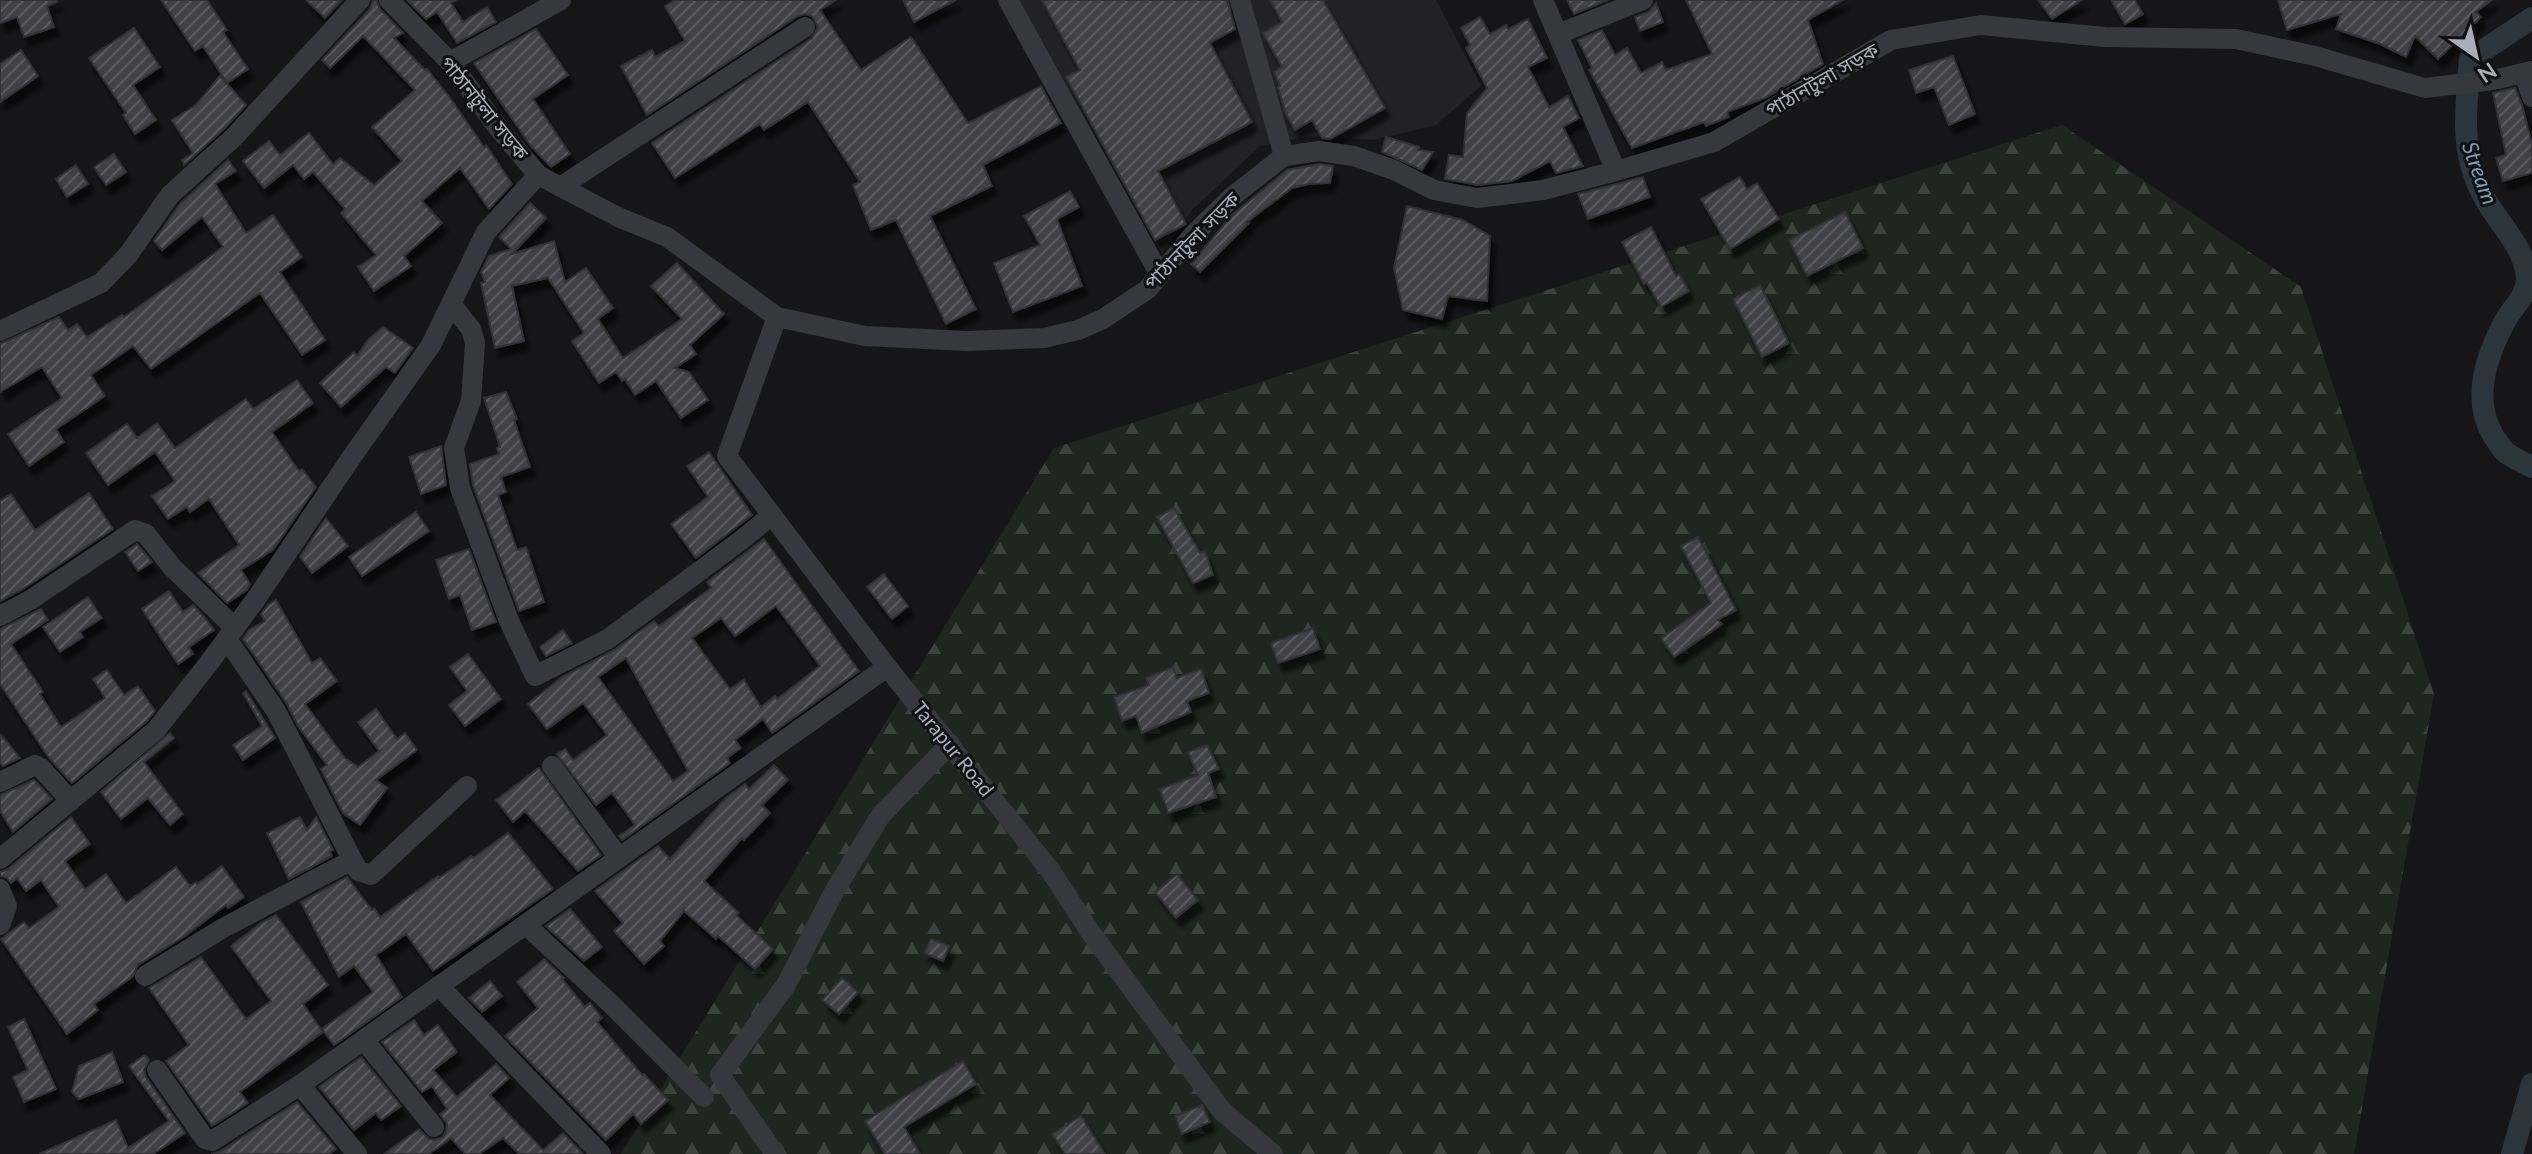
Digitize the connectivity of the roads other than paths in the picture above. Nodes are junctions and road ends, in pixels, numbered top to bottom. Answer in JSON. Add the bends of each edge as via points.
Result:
{"nodes":[{"id":1,"x":360,"y":0,"type":"edge"},
{"id":2,"x":389,"y":0,"type":"edge"},
{"id":3,"x":561,"y":0,"type":"edge"},
{"id":4,"x":1008,"y":0,"type":"edge"},
{"id":5,"x":1240,"y":0,"type":"edge"},
{"id":6,"x":1543,"y":0,"type":"edge"},
{"id":7,"x":1643,"y":0,"type":"edge"},
{"id":8,"x":805,"y":27,"type":"dead end"},
{"id":9,"x":1558,"y":34,"type":"junction"},
{"id":10,"x":450,"y":62,"type":"junction"},
{"id":11,"x":2528,"y":72,"type":"edge"},
{"id":12,"x":2532,"y":97,"type":"edge"},
{"id":13,"x":1284,"y":156,"type":"junction"},
{"id":14,"x":1616,"y":171,"type":"junction"},
{"id":15,"x":538,"y":175,"type":"junction"},
{"id":16,"x":560,"y":187,"type":"junction"},
{"id":17,"x":1160,"y":275,"type":"junction"},
{"id":18,"x":451,"y":304,"type":"junction"},
{"id":19,"x":777,"y":317,"type":"junction"},
{"id":20,"x":0,"y":331,"type":"edge"},
{"id":21,"x":771,"y":516,"type":"junction"},
{"id":22,"x":0,"y":616,"type":"edge"},
{"id":23,"x":231,"y":633,"type":"junction"},
{"id":24,"x":887,"y":667,"type":"junction"},
{"id":25,"x":950,"y":744,"type":"junction"},
{"id":26,"x":552,"y":766,"type":"dead end"},
{"id":27,"x":0,"y":782,"type":"edge"},
{"id":28,"x":467,"y":786,"type":"dead end"},
{"id":29,"x":71,"y":801,"type":"junction"},
{"id":30,"x":619,"y":858,"type":"junction"},
{"id":31,"x":0,"y":859,"type":"edge"},
{"id":32,"x":352,"y":860,"type":"junction"},
{"id":33,"x":0,"y":889,"type":"edge"},
{"id":34,"x":0,"y":925,"type":"edge"},
{"id":35,"x":526,"y":925,"type":"junction"},
{"id":36,"x":145,"y":976,"type":"dead end"},
{"id":37,"x":439,"y":986,"type":"junction"},
{"id":38,"x":364,"y":1040,"type":"junction"},
{"id":39,"x":157,"y":1070,"type":"dead end"},
{"id":40,"x":300,"y":1085,"type":"junction"},
{"id":41,"x":704,"y":1097,"type":"dead end"},
{"id":42,"x":434,"y":1127,"type":"dead end"},
{"id":43,"x":206,"y":1147,"type":"edge"},
{"id":44,"x":357,"y":1154,"type":"edge"},
{"id":45,"x":601,"y":1154,"type":"edge"},
{"id":46,"x":775,"y":1154,"type":"edge"},
{"id":47,"x":1273,"y":1154,"type":"edge"}],
"edges":[{"from":1,"to":20,"type":"street","via":[[234,137],[170,195],[101,283]]},
{"from":2,"to":10,"type":"street","name":"পাঠানটুলা সড়ক"},
{"from":3,"to":10,"type":"street"},
{"from":4,"to":17,"type":"street"},
{"from":5,"to":13,"type":"street"},
{"from":6,"to":9,"type":"street"},
{"from":7,"to":9,"type":"street"},
{"from":8,"to":16,"type":"street"},
{"from":9,"to":14,"type":"street"},
{"from":10,"to":15,"type":"street","name":"পাঠানটুলা সড়ক"},
{"from":11,"to":12,"type":"street"},
{"from":11,"to":14,"type":"street","name":"পাঠানটুলা সড়ক","via":[[2425,88],[2236,39],[2105,37],[1981,25],[1891,40],[1714,142]]},
{"from":13,"to":14,"type":"street","name":"পাঠানটুলা সড়ক","via":[[1319,151],[1354,156],[1434,190],[1477,198],[1543,190]]},
{"from":13,"to":17,"type":"street","name":"পাঠানটুলা সড়ক","via":[[1233,196]]},
{"from":15,"to":16,"type":"street","name":"পাঠানটুলা সড়ক"},
{"from":15,"to":18,"type":"street","via":[[486,232]]},
{"from":16,"to":19,"type":"street","name":"পাঠানটুলা সড়ক","via":[[667,237]]},
{"from":17,"to":19,"type":"street","name":"পাঠানটুলা সড়ক","via":[[1103,319],[1044,338],[865,336]]},
{"from":18,"to":21,"type":"street","via":[[475,343],[471,401],[454,448],[460,488],[535,676],[608,639]]},
{"from":18,"to":23,"type":"street","via":[[431,345]]},
{"from":19,"to":21,"type":"street","name":"Tarapur Road","via":[[727,456]]},
{"from":21,"to":24,"type":"street","name":"Tarapur Road"},
{"from":22,"to":23,"type":"street","via":[[135,530],[146,534]]},
{"from":23,"to":29,"type":"street","via":[[156,730]]},
{"from":23,"to":32,"type":"street"},
{"from":24,"to":25,"type":"street","name":"Tarapur Road"},
{"from":24,"to":30,"type":"street"},
{"from":25,"to":46,"type":"street","via":[[881,815],[786,985],[720,1075]]},
{"from":25,"to":47,"type":"street","name":"Tarapur Road","via":[[1050,870],[1222,1111]]},
{"from":26,"to":30,"type":"street"},
{"from":27,"to":29,"type":"street","via":[[35,765]]},
{"from":28,"to":32,"type":"street","via":[[371,875],[358,871]]},
{"from":29,"to":31,"type":"street"},
{"from":30,"to":35,"type":"street"},
{"from":32,"to":36,"type":"street"},
{"from":33,"to":34,"type":"street","via":[[7,906]]},
{"from":35,"to":37,"type":"street"},
{"from":35,"to":41,"type":"street"},
{"from":37,"to":38,"type":"street"},
{"from":37,"to":45,"type":"street"},
{"from":38,"to":40,"type":"street"},
{"from":38,"to":42,"type":"street"},
{"from":39,"to":43,"type":"street"},
{"from":40,"to":43,"type":"street"},
{"from":40,"to":44,"type":"street"}]}
